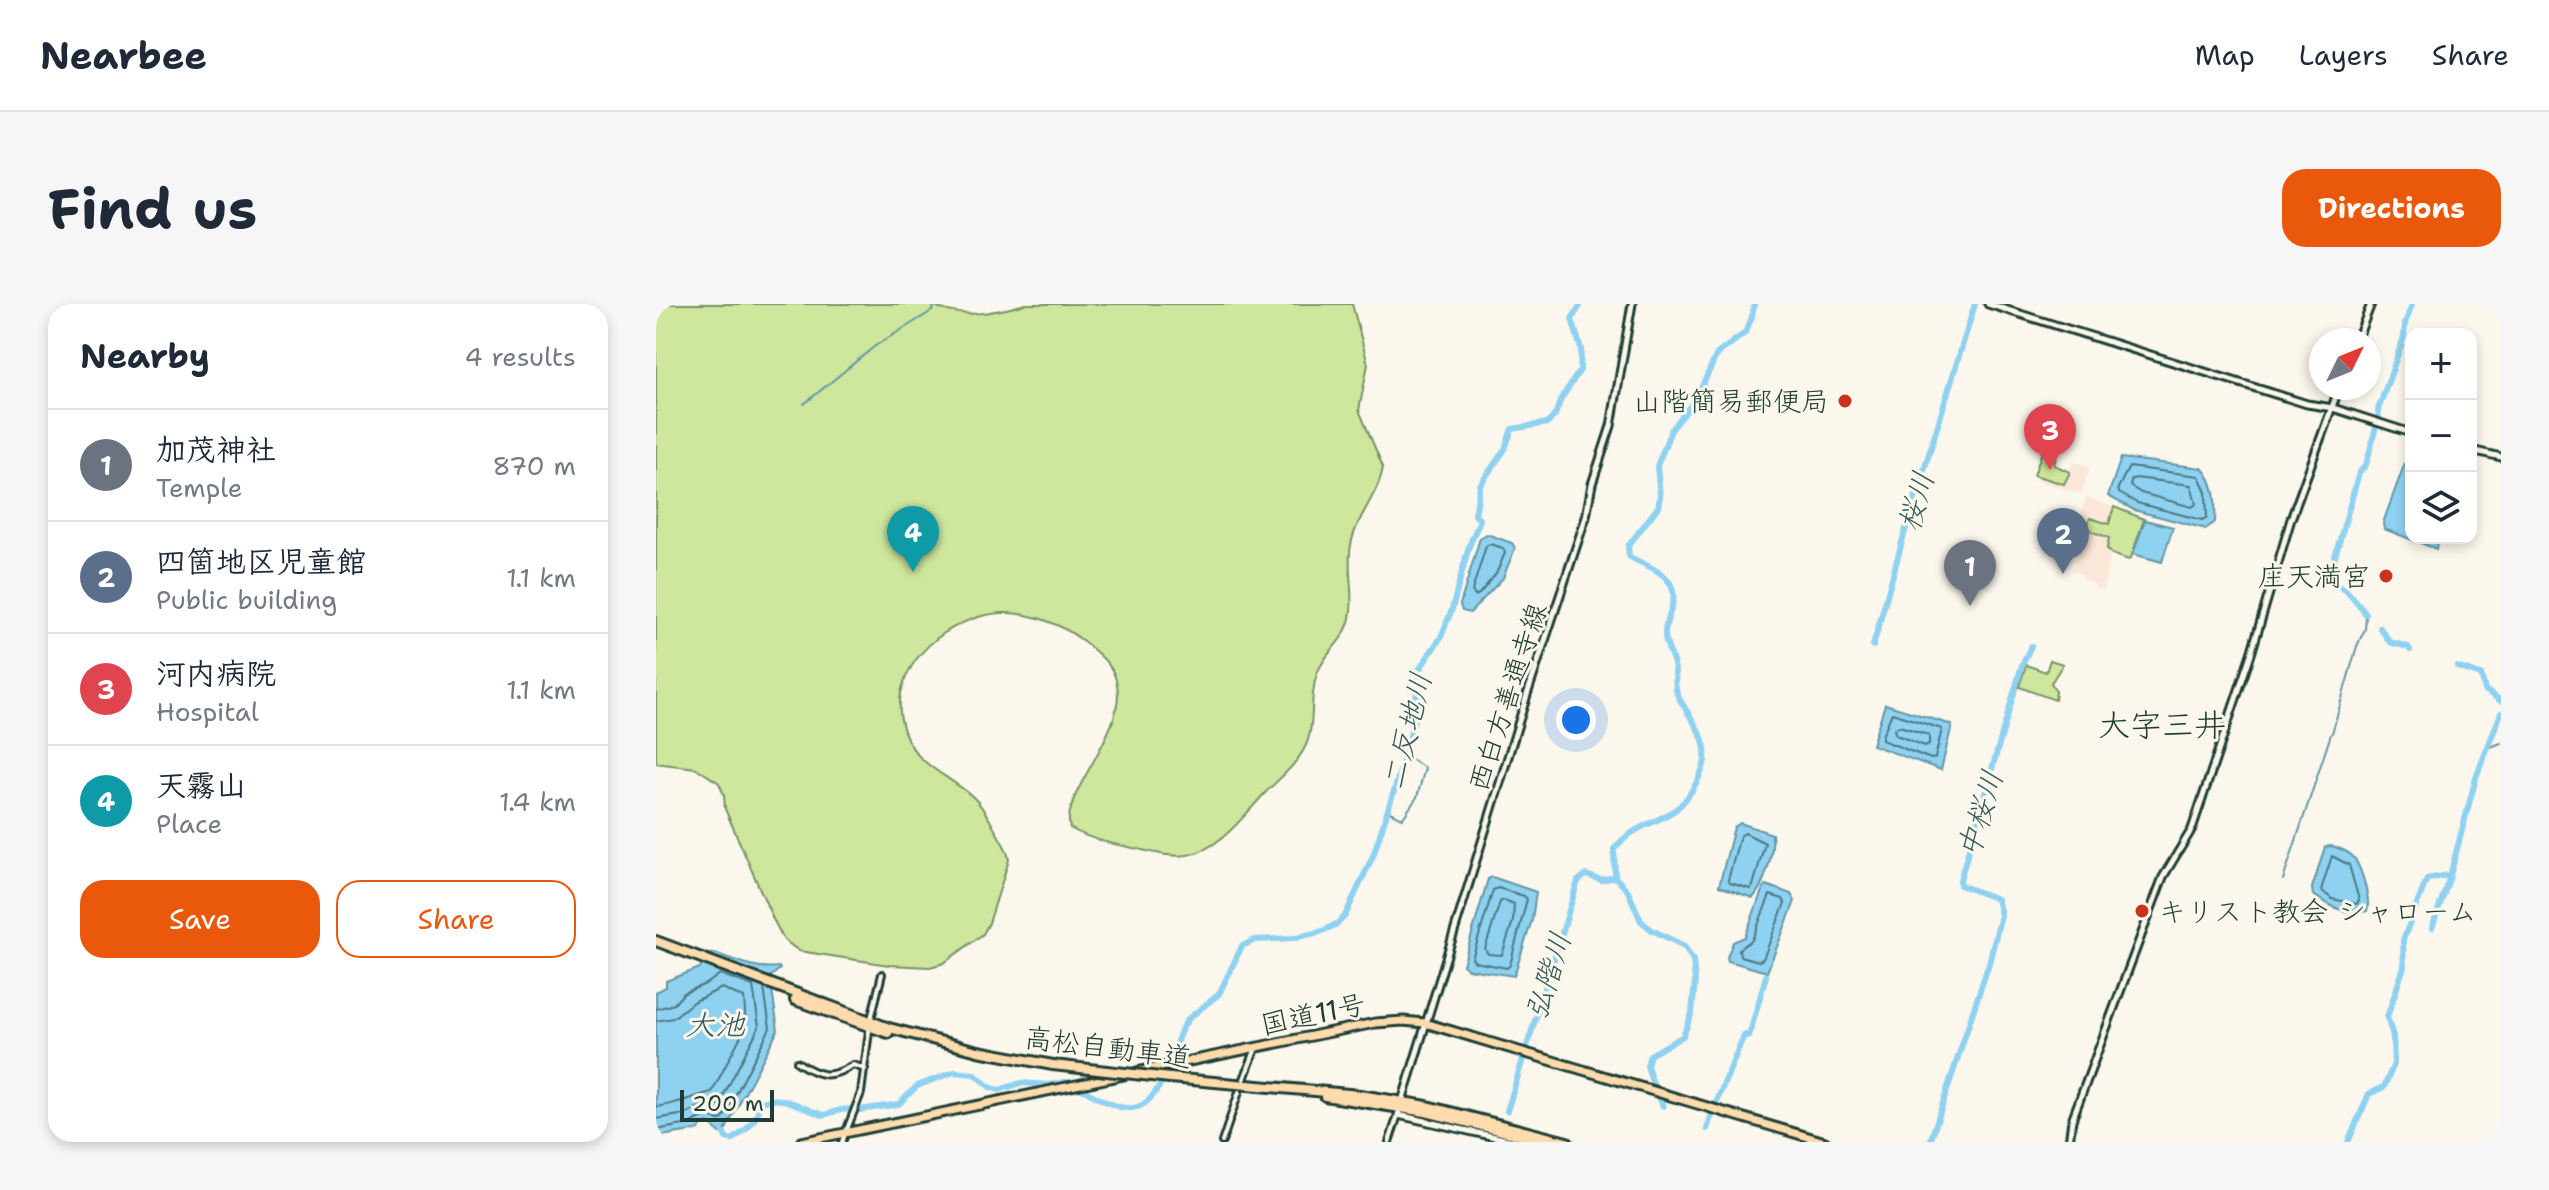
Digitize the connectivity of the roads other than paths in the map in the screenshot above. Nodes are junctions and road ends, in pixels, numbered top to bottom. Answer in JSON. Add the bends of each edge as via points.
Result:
{"nodes":[{"id":1,"x":1632,"y":304,"type":"edge"},
{"id":2,"x":1988,"y":304,"type":"edge"},
{"id":3,"x":2371,"y":304,"type":"edge"},
{"id":4,"x":2362,"y":328,"type":"edge"},
{"id":5,"x":2335,"y":400,"type":"edge"},
{"id":6,"x":2333,"y":408,"type":"junction"},
{"id":7,"x":2405,"y":431,"type":"edge"},
{"id":8,"x":2477,"y":451,"type":"edge"},
{"id":9,"x":2501,"y":457,"type":"edge"},
{"id":10,"x":656,"y":944,"type":"edge"},
{"id":11,"x":882,"y":974,"type":"dead end"},
{"id":12,"x":871,"y":1019,"type":"dead end"},
{"id":13,"x":1425,"y":1023,"type":"junction"},
{"id":14,"x":869,"y":1031,"type":"dead end"},
{"id":15,"x":1256,"y":1048,"type":"junction"},
{"id":16,"x":797,"y":1062,"type":"dead end"},
{"id":17,"x":865,"y":1069,"type":"junction"},
{"id":18,"x":1244,"y":1079,"type":"dead end"},
{"id":19,"x":1169,"y":1081,"type":"junction"},
{"id":20,"x":1239,"y":1092,"type":"dead end"},
{"id":21,"x":1403,"y":1098,"type":"dead end"},
{"id":22,"x":1399,"y":1112,"type":"joint"},
{"id":23,"x":845,"y":1133,"type":"junction"},
{"id":24,"x":801,"y":1142,"type":"edge"},
{"id":25,"x":842,"y":1142,"type":"edge"},
{"id":26,"x":1222,"y":1142,"type":"edge"},
{"id":27,"x":1389,"y":1142,"type":"edge"},
{"id":28,"x":1517,"y":1142,"type":"edge"},
{"id":29,"x":1547,"y":1142,"type":"edge"},
{"id":30,"x":1567,"y":1142,"type":"edge"},
{"id":31,"x":1825,"y":1142,"type":"edge"},
{"id":32,"x":2069,"y":1142,"type":"edge"}],
"edges":[{"from":1,"to":13,"type":"main road","name":"西白方善通寺線","via":[[1611,426],[1586,517]]},
{"from":2,"to":6,"type":"main road"},
{"from":3,"to":4,"type":"main road"},
{"from":5,"to":6,"type":"main road"},
{"from":6,"to":7,"type":"main road"},
{"from":6,"to":32,"type":"main road","via":[[2291,519],[2192,829],[2163,877],[2072,1120]]},
{"from":8,"to":9,"type":"main road"},
{"from":10,"to":19,"type":"highway","name":"高松自動車道","bridge":true,"via":[[780,992],[931,1040],[1053,1068]]},
{"from":11,"to":12,"type":"street"},
{"from":13,"to":15,"type":"highway","name":"国道11号","via":[[1375,1023]]},
{"from":13,"to":21,"type":"main road","name":"西白方善通寺線"},
{"from":13,"to":31,"type":"highway","name":"国道11号"},
{"from":14,"to":17,"type":"street"},
{"from":15,"to":18,"type":"street"},
{"from":15,"to":23,"type":"highway","name":"国道11号"},
{"from":16,"to":17,"type":"street","via":[[821,1074],[835,1075],[853,1065]]},
{"from":17,"to":23,"type":"street"},
{"from":19,"to":29,"type":"highway","name":"高松自動車道","via":[[1358,1100]]},
{"from":19,"to":30,"type":"highway","name":"高松自動車道","via":[[1360,1095],[1442,1109]]},
{"from":20,"to":26,"type":"street"},
{"from":22,"to":27,"type":"street"},
{"from":22,"to":28,"type":"main road"},
{"from":23,"to":24,"type":"highway","name":"国道11号"},
{"from":23,"to":25,"type":"street"}]}
